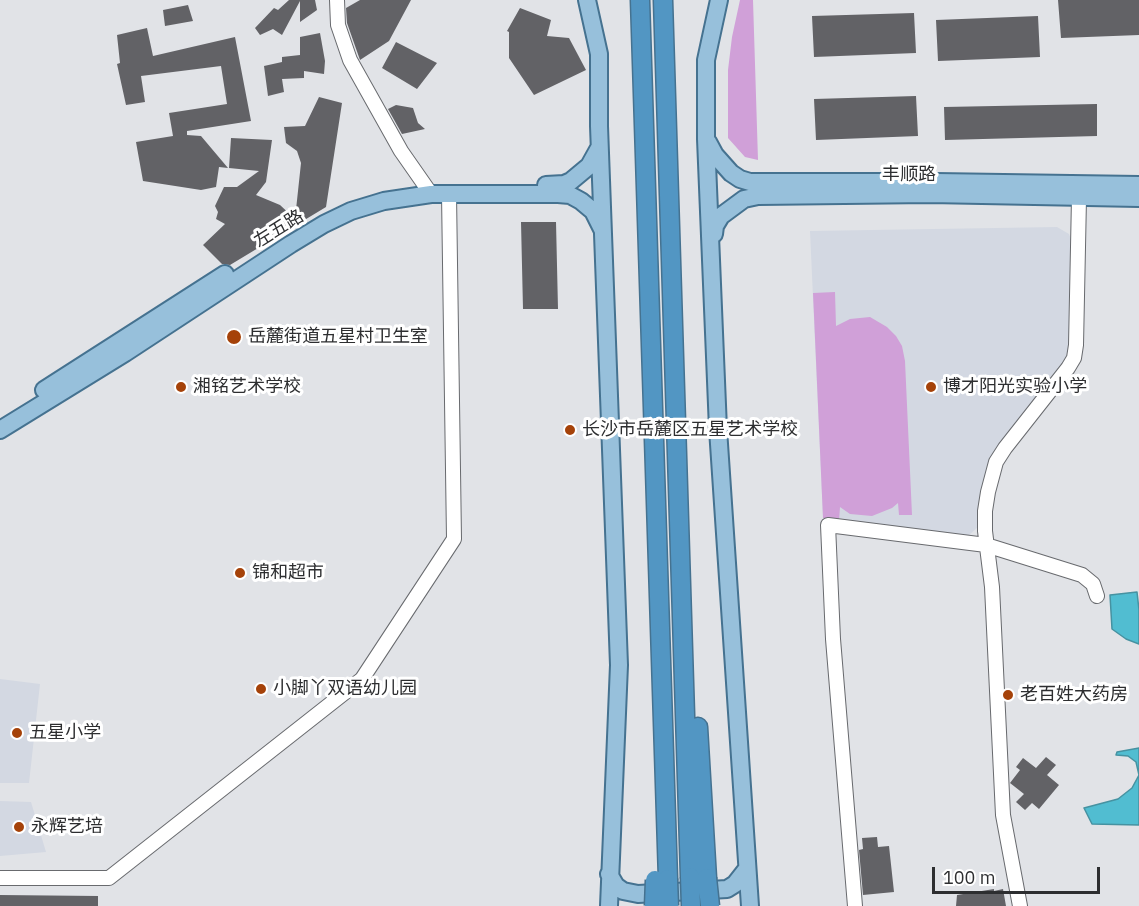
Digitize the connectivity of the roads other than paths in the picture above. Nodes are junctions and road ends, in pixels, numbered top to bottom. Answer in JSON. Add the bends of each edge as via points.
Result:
{"nodes":[{"id":1,"x":337,"y":0,"type":"edge"},
{"id":2,"x":586,"y":0,"type":"edge"},
{"id":3,"x":640,"y":0,"type":"edge"},
{"id":4,"x":663,"y":0,"type":"edge"},
{"id":5,"x":719,"y":0,"type":"edge"},
{"id":6,"x":706,"y":139,"type":"junction"},
{"id":7,"x":600,"y":144,"type":"junction"},
{"id":8,"x":1139,"y":185,"type":"edge"},
{"id":9,"x":427,"y":190,"type":"junction"},
{"id":10,"x":449,"y":194,"type":"junction"},
{"id":11,"x":1079,"y":198,"type":"junction"},
{"id":12,"x":1139,"y":198,"type":"edge"},
{"id":13,"x":603,"y":232,"type":"junction"},
{"id":14,"x":712,"y":250,"type":"junction"},
{"id":15,"x":0,"y":419,"type":"edge"},
{"id":16,"x":0,"y":430,"type":"edge"},
{"id":17,"x":986,"y":545,"type":"junction"},
{"id":18,"x":1097,"y":596,"type":"dead end"},
{"id":19,"x":746,"y":870,"type":"junction"},
{"id":20,"x":609,"y":874,"type":"junction"},
{"id":21,"x":699,"y":877,"type":"junction"},
{"id":22,"x":0,"y":878,"type":"edge"},
{"id":23,"x":661,"y":879,"type":"junction"},
{"id":24,"x":609,"y":906,"type":"edge"},
{"id":25,"x":654,"y":906,"type":"edge"},
{"id":26,"x":669,"y":906,"type":"edge"},
{"id":27,"x":692,"y":906,"type":"edge"},
{"id":28,"x":710,"y":906,"type":"edge"},
{"id":29,"x":750,"y":906,"type":"edge"},
{"id":30,"x":855,"y":906,"type":"edge"},
{"id":31,"x":1020,"y":906,"type":"edge"}],
"edges":[{"from":1,"to":9,"type":"street","via":[[338,25],[350,60]]},
{"from":2,"to":7,"type":"main road","via":[[599,54]]},
{"from":3,"to":23,"type":"highway","via":[[660,665]]},
{"from":4,"to":21,"type":"highway","via":[[679,498]]},
{"from":5,"to":6,"type":"main road","via":[[706,60]]},
{"from":6,"to":8,"type":"main road","via":[[731,173],[750,182]]},
{"from":6,"to":14,"type":"main road"},
{"from":7,"to":9,"type":"main road","name":"左五路","via":[[589,166],[564,184]]},
{"from":7,"to":13,"type":"main road"},
{"from":9,"to":10,"type":"main road","name":"左五路"},
{"from":9,"to":15,"type":"main road","name":"左五路","via":[[388,189],[337,206]]},
{"from":9,"to":16,"type":"main road","name":"左五路","via":[[384,201],[324,224]]},
{"from":10,"to":13,"type":"main road","name":"左五路","via":[[570,195],[592,211]]},
{"from":10,"to":22,"type":"street","via":[[454,538],[402,619],[362,679],[109,878]]},
{"from":11,"to":12,"type":"main road","name":"丰顺路"},
{"from":11,"to":14,"type":"main road","name":"丰顺路","via":[[930,194],[758,196],[744,200],[722,216],[715,226]]},
{"from":11,"to":17,"type":"street","via":[[1074,358],[996,462],[985,511]]},
{"from":13,"to":20,"type":"main road","via":[[619,665]]},
{"from":14,"to":19,"type":"main road","via":[[718,429]]},
{"from":17,"to":18,"type":"street","via":[[1082,575],[1093,584]]},
{"from":17,"to":30,"type":"street","via":[[828,525],[833,639]]},
{"from":17,"to":31,"type":"street","via":[[992,587],[1003,815]]},
{"from":19,"to":20,"type":"main road","via":[[727,889],[638,894],[623,891]]},
{"from":19,"to":29,"type":"main road"},
{"from":20,"to":24,"type":"main road"},
{"from":21,"to":27,"type":"highway","bridge":true},
{"from":21,"to":28,"type":"highway","bridge":true},
{"from":23,"to":25,"type":"highway","bridge":true},
{"from":23,"to":26,"type":"highway","bridge":true}]}
